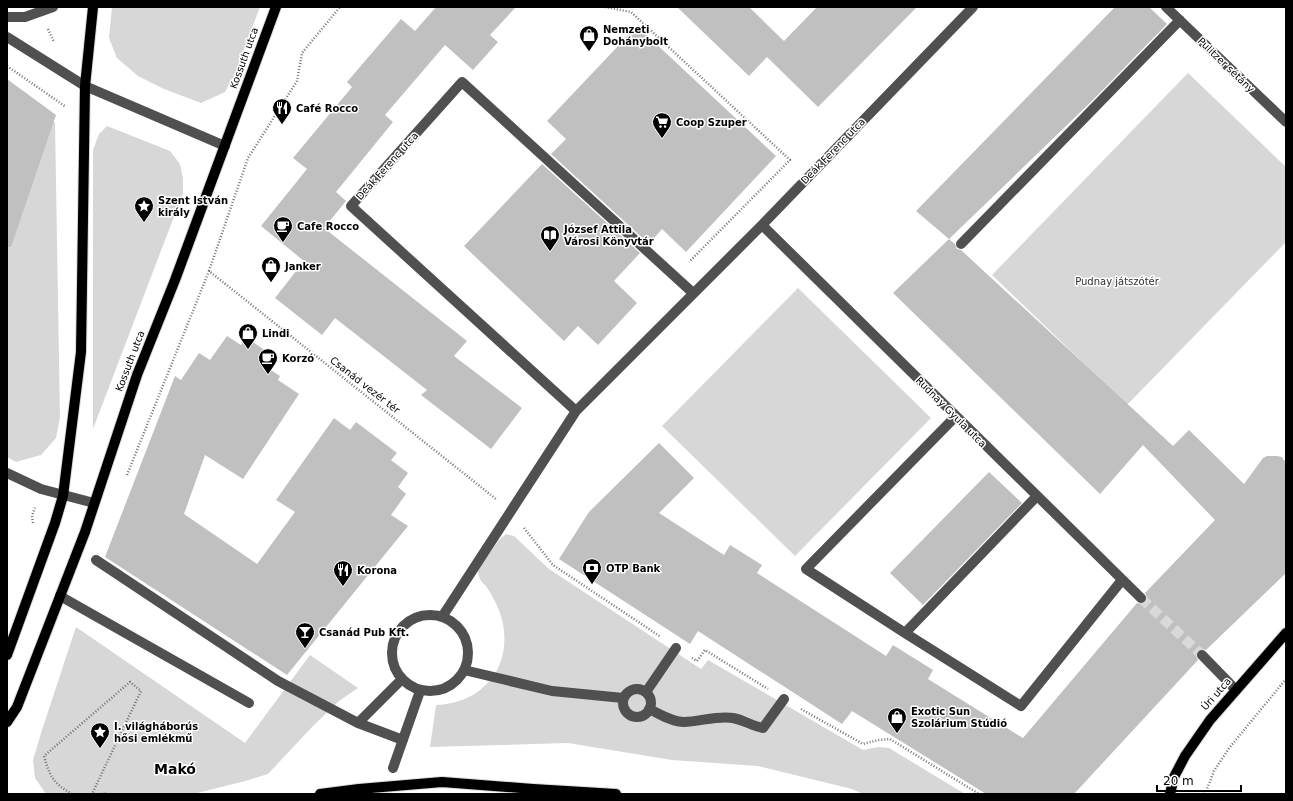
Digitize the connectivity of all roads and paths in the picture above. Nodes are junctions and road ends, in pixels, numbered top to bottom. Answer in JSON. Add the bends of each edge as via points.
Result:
{"nodes":[{"id":1,"x":53,"y":7,"type":"edge"},
{"id":2,"x":93,"y":7,"type":"edge"},
{"id":3,"x":276,"y":7,"type":"edge"},
{"id":4,"x":340,"y":7,"type":"edge"},
{"id":5,"x":605,"y":7,"type":"edge"},
{"id":6,"x":972,"y":7,"type":"edge"},
{"id":7,"x":1166,"y":7,"type":"edge"},
{"id":8,"x":7,"y":17,"type":"edge"},
{"id":9,"x":1180,"y":20,"type":"junction"},
{"id":10,"x":7,"y":37,"type":"edge"},
{"id":11,"x":7,"y":66,"type":"edge"},
{"id":12,"x":85,"y":86,"type":"junction"},
{"id":13,"x":69,"y":110,"type":"dead end"},
{"id":14,"x":1286,"y":122,"type":"edge"},
{"id":15,"x":225,"y":146,"type":"junction"},
{"id":16,"x":762,"y":225,"type":"junction"},
{"id":17,"x":961,"y":244,"type":"dead end"},
{"id":18,"x":208,"y":271,"type":"junction"},
{"id":19,"x":675,"y":277,"type":"junction"},
{"id":20,"x":693,"y":293,"type":"junction"},
{"id":21,"x":576,"y":411,"type":"junction"},
{"id":22,"x":956,"y":416,"type":"junction"},
{"id":23,"x":7,"y":473,"type":"edge"},
{"id":24,"x":126,"y":478,"type":"dead end"},
{"id":25,"x":63,"y":496,"type":"junction"},
{"id":26,"x":1037,"y":496,"type":"junction"},
{"id":27,"x":94,"y":503,"type":"junction"},
{"id":28,"x":511,"y":511,"type":"junction"},
{"id":29,"x":96,"y":560,"type":"dead end"},
{"id":30,"x":1122,"y":580,"type":"junction"},
{"id":31,"x":60,"y":596,"type":"junction"},
{"id":32,"x":1141,"y":598,"type":"tunnel mouth"},
{"id":33,"x":442,"y":617,"type":"junction"},
{"id":34,"x":906,"y":633,"type":"junction"},
{"id":35,"x":1286,"y":634,"type":"edge"},
{"id":36,"x":676,"y":648,"type":"junction"},
{"id":37,"x":7,"y":655,"type":"edge"},
{"id":38,"x":1202,"y":655,"type":"tunnel mouth"},
{"id":39,"x":464,"y":670,"type":"junction"},
{"id":40,"x":402,"y":679,"type":"junction"},
{"id":41,"x":1286,"y":679,"type":"edge"},
{"id":42,"x":420,"y":690,"type":"junction"},
{"id":43,"x":1236,"y":690,"type":"junction"},
{"id":44,"x":646,"y":692,"type":"junction"},
{"id":45,"x":623,"y":698,"type":"junction"},
{"id":46,"x":784,"y":699,"type":"junction"},
{"id":47,"x":249,"y":703,"type":"dead end"},
{"id":48,"x":649,"y":709,"type":"junction"},
{"id":49,"x":7,"y":722,"type":"edge"},
{"id":50,"x":358,"y":723,"type":"junction"},
{"id":51,"x":403,"y":740,"type":"junction"},
{"id":52,"x":393,"y":768,"type":"dead end"},
{"id":53,"x":1174,"y":777,"type":"junction"},
{"id":54,"x":533,"y":789,"type":"junction"},
{"id":55,"x":107,"y":793,"type":"dead end"},
{"id":56,"x":72,"y":794,"type":"edge"},
{"id":57,"x":92,"y":794,"type":"edge"},
{"id":58,"x":102,"y":794,"type":"edge"},
{"id":59,"x":320,"y":794,"type":"edge"},
{"id":60,"x":510,"y":794,"type":"edge"},
{"id":61,"x":616,"y":794,"type":"edge"},
{"id":62,"x":979,"y":794,"type":"edge"},
{"id":63,"x":1170,"y":794,"type":"edge"},
{"id":64,"x":1176,"y":794,"type":"edge"},
{"id":65,"x":1205,"y":794,"type":"edge"}],
"edges":[{"from":1,"to":8,"type":"street","via":[[25,17]]},
{"from":2,"to":12,"type":"main road"},
{"from":3,"to":15,"type":"main road","name":"Kossuth utca"},
{"from":4,"to":18,"type":"path","via":[[302,53],[297,81],[248,158]]},
{"from":5,"to":19,"type":"path","via":[[631,12],[790,160]]},
{"from":6,"to":16,"type":"street","name":"Deák Ferenc utca"},
{"from":7,"to":9,"type":"street","name":"Pulitzer sétány"},
{"from":9,"to":14,"type":"street","name":"Pulitzer sétány"},
{"from":9,"to":17,"type":"street"},
{"from":10,"to":12,"type":"street"},
{"from":11,"to":13,"type":"path"},
{"from":12,"to":15,"type":"street"},
{"from":12,"to":25,"type":"main road","via":[[81,352]]},
{"from":15,"to":27,"type":"main road","name":"Kossuth utca","via":[[137,375]]},
{"from":16,"to":20,"type":"street","name":"Deák Ferenc utca"},
{"from":16,"to":22,"type":"street","name":"Rudnay Gyula utca"},
{"from":18,"to":24,"type":"path"},
{"from":18,"to":28,"type":"path","name":"Csanád vezér tér"},
{"from":19,"to":20,"type":"street","name":"Deák Ferenc utca"},
{"from":19,"to":21,"type":"street","name":"Deák Ferenc utca","via":[[462,82],[352,206]]},
{"from":20,"to":21,"type":"street","name":"Deák Ferenc utca"},
{"from":21,"to":28,"type":"street"},
{"from":22,"to":26,"type":"street","name":"Rudnay Gyula utca"},
{"from":22,"to":34,"type":"street","via":[[806,569]]},
{"from":23,"to":25,"type":"street"},
{"from":25,"to":27,"type":"street"},
{"from":25,"to":37,"type":"main road"},
{"from":26,"to":30,"type":"street","name":"Rudnay Gyula utca"},
{"from":26,"to":34,"type":"street"},
{"from":27,"to":31,"type":"main road","name":"Kossuth utca"},
{"from":28,"to":33,"type":"street"},
{"from":28,"to":36,"type":"path","name":"Csanád vezér tér","via":[[553,565]]},
{"from":29,"to":50,"type":"street","via":[[278,681]]},
{"from":30,"to":32,"type":"street","name":"Rudnay Gyula utca"},
{"from":30,"to":34,"type":"street","via":[[1021,706]]},
{"from":31,"to":47,"type":"street"},
{"from":31,"to":49,"type":"main road","name":"Kossuth utca","via":[[17,707]]},
{"from":33,"to":39,"type":"street","via":[[453,623],[462,633],[467,645],[468,658]]},
{"from":33,"to":40,"type":"street","via":[[417,617],[406,623],[398,633],[392,644],[392,657],[394,669]]},
{"from":35,"to":43,"type":"main road","name":"Úri utca"},
{"from":36,"to":44,"type":"street"},
{"from":36,"to":46,"type":"path","name":"Csanád vezér tér","via":[[697,661],[705,650]]},
{"from":38,"to":43,"type":"street"},
{"from":39,"to":42,"type":"street","via":[[456,681],[446,688]]},
{"from":39,"to":45,"type":"street","via":[[552,690]]},
{"from":40,"to":42,"type":"street"},
{"from":40,"to":50,"type":"street"},
{"from":41,"to":65,"type":"path","via":[[1230,747],[1214,771]]},
{"from":42,"to":51,"type":"street"},
{"from":43,"to":53,"type":"main road","name":"Úri utca","via":[[1210,720]]},
{"from":44,"to":45,"type":"street","via":[[633,689]]},
{"from":44,"to":48,"type":"street","via":[[651,700]]},
{"from":45,"to":48,"type":"street","via":[[623,707],[633,716],[643,715]]},
{"from":46,"to":48,"type":"street","via":[[763,728],[733,718],[683,722]]},
{"from":46,"to":62,"type":"path","via":[[863,744],[890,739]]},
{"from":50,"to":51,"type":"street"},
{"from":51,"to":52,"type":"street"},
{"from":53,"to":63,"type":"main road","name":"Úri utca"},
{"from":53,"to":64,"type":"main road"},
{"from":54,"to":59,"type":"main road","via":[[442,782],[359,788]]},
{"from":54,"to":60,"type":"main road"},
{"from":54,"to":61,"type":"main road"},
{"from":55,"to":58,"type":"path"},
{"from":56,"to":57,"type":"path","via":[[59,786],[49,772],[44,756],[130,682],[141,690]]}]}
